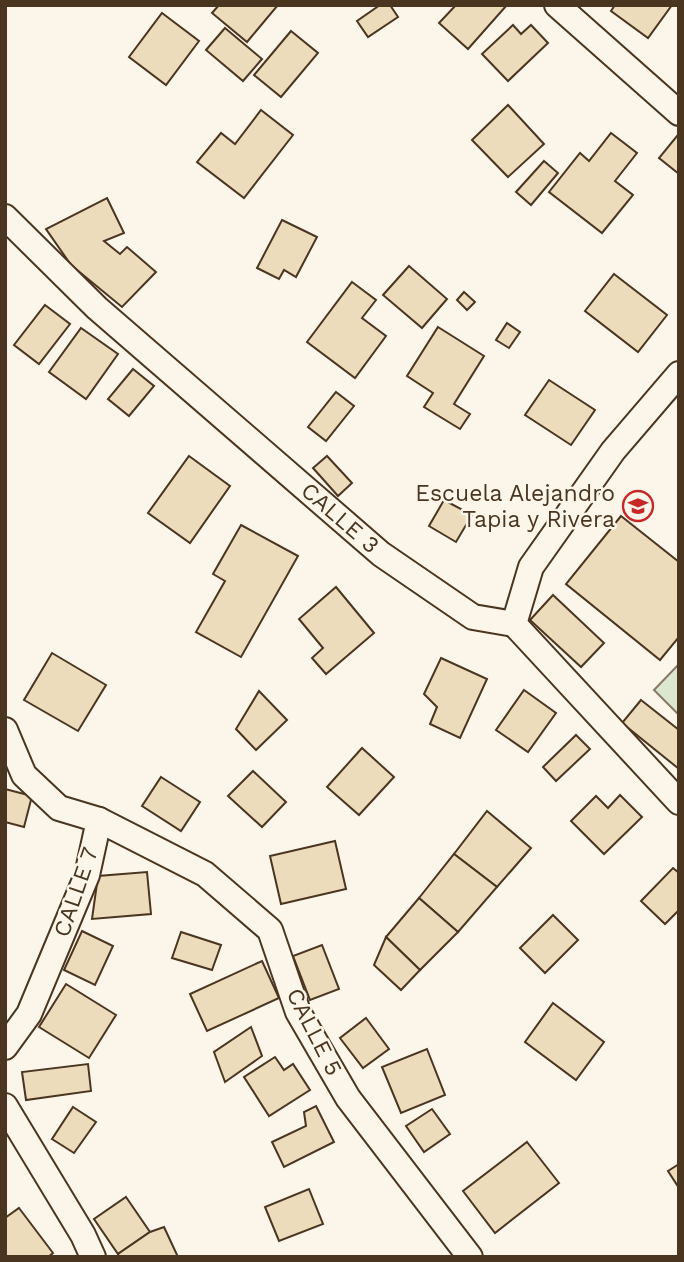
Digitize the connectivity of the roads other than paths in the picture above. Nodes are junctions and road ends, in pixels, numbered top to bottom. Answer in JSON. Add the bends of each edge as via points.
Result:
{"nodes":[{"id":1,"x":557,"y":5,"type":"edge"},
{"id":2,"x":679,"y":113,"type":"edge"},
{"id":3,"x":5,"y":217,"type":"edge"},
{"id":4,"x":679,"y":374,"type":"edge"},
{"id":5,"x":514,"y":624,"type":"junction"},
{"id":6,"x":5,"y":730,"type":"edge"},
{"id":7,"x":679,"y":802,"type":"edge"},
{"id":8,"x":99,"y":820,"type":"junction"},
{"id":9,"x":5,"y":1047,"type":"edge"},
{"id":10,"x":5,"y":1106,"type":"edge"},
{"id":11,"x":93,"y":1257,"type":"edge"},
{"id":12,"x":470,"y":1257,"type":"edge"}],
"edges":[{"from":1,"to":2,"type":"street"},
{"from":3,"to":5,"type":"street","name":"CALLE 3","via":[[97,308],[381,554],[473,617]]},
{"from":4,"to":5,"type":"street","via":[[613,451],[531,568]]},
{"from":5,"to":7,"type":"street"},
{"from":6,"to":8,"type":"street","name":"CALLE 7","via":[[24,775],[50,800],[59,808]]},
{"from":8,"to":9,"type":"street","name":"CALLE 7","via":[[87,875],[29,1014]]},
{"from":8,"to":12,"type":"street","name":"CALLE 5","via":[[205,874],[271,930],[298,1012],[348,1098]]},
{"from":10,"to":11,"type":"street"}]}
